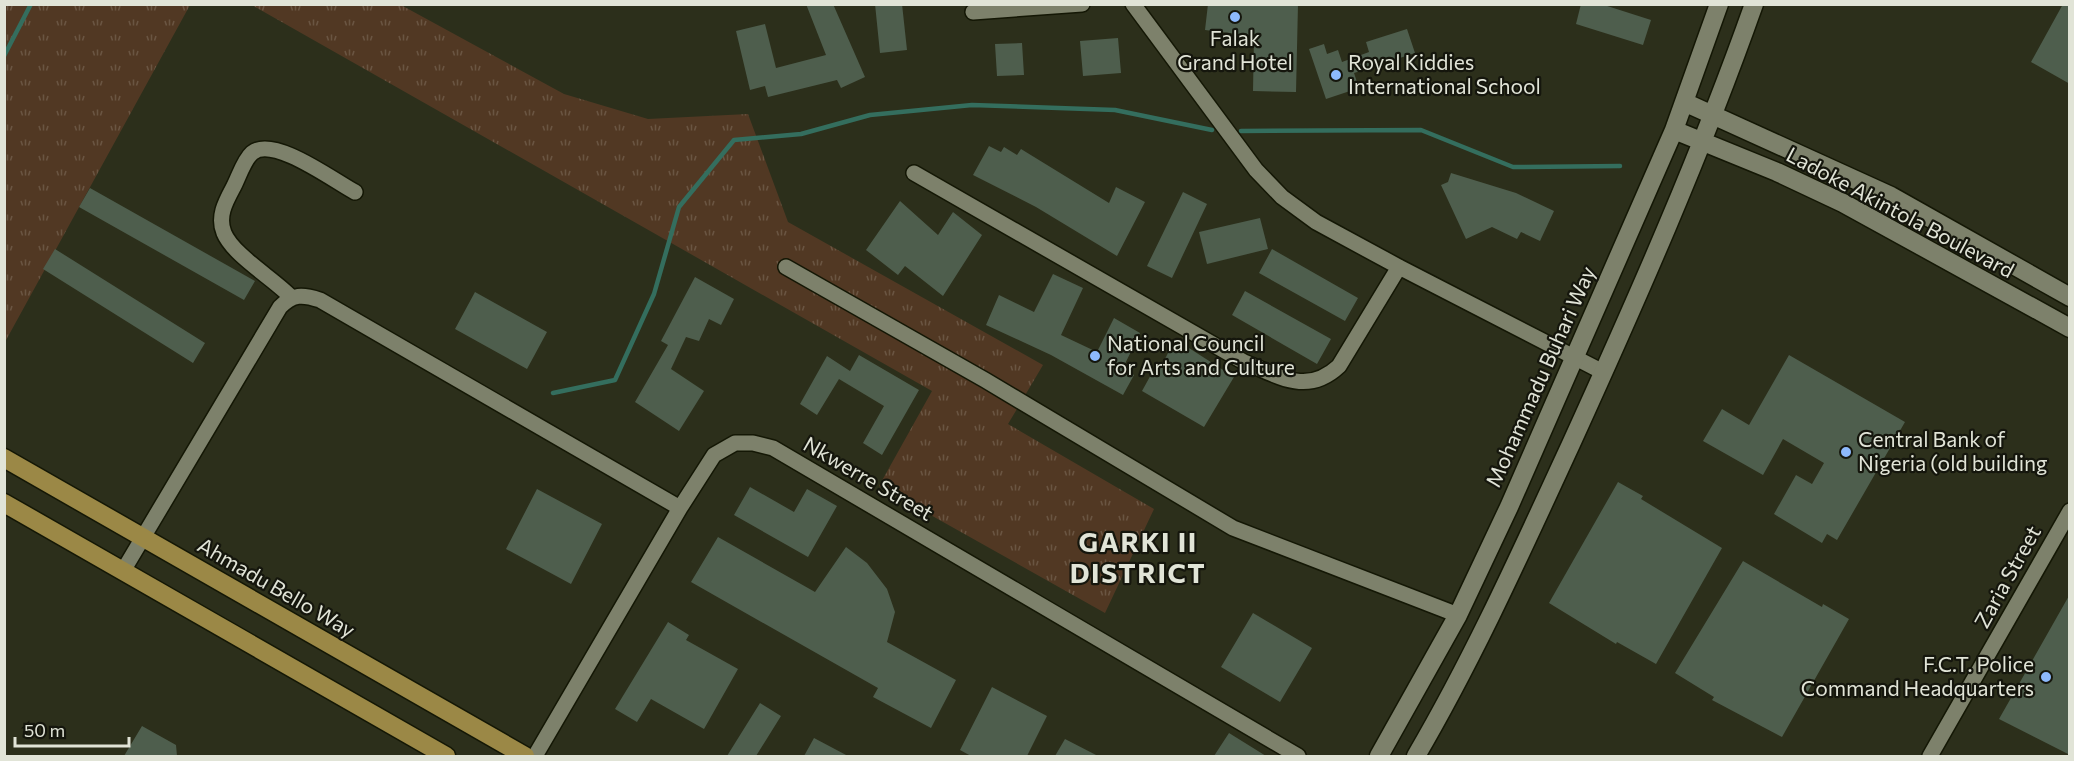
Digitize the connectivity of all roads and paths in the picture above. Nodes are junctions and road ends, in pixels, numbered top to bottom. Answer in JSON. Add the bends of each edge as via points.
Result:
{"nodes":[{"id":1,"x":1082,"y":4,"type":"edge"},
{"id":2,"x":1133,"y":4,"type":"edge"},
{"id":3,"x":1719,"y":4,"type":"edge"},
{"id":4,"x":1754,"y":4,"type":"edge"},
{"id":5,"x":973,"y":12,"type":"dead end"},
{"id":6,"x":1684,"y":102,"type":"junction"},
{"id":7,"x":1715,"y":115,"type":"junction"},
{"id":8,"x":1674,"y":130,"type":"junction"},
{"id":9,"x":1704,"y":143,"type":"junction"},
{"id":10,"x":914,"y":173,"type":"dead end"},
{"id":11,"x":355,"y":192,"type":"dead end"},
{"id":12,"x":786,"y":267,"type":"dead end"},
{"id":13,"x":1399,"y":267,"type":"junction"},
{"id":14,"x":291,"y":297,"type":"junction"},
{"id":15,"x":2070,"y":297,"type":"edge"},
{"id":16,"x":2070,"y":328,"type":"edge"},
{"id":17,"x":1575,"y":358,"type":"junction"},
{"id":18,"x":1604,"y":372,"type":"junction"},
{"id":19,"x":4,"y":458,"type":"edge"},
{"id":20,"x":4,"y":503,"type":"edge"},
{"id":21,"x":680,"y":508,"type":"junction"},
{"id":22,"x":2070,"y":511,"type":"edge"},
{"id":23,"x":143,"y":538,"type":"junction"},
{"id":24,"x":123,"y":571,"type":"junction"},
{"id":25,"x":1458,"y":615,"type":"junction"},
{"id":26,"x":446,"y":756,"type":"edge"},
{"id":27,"x":525,"y":756,"type":"edge"},
{"id":28,"x":535,"y":756,"type":"edge"},
{"id":29,"x":1298,"y":756,"type":"edge"},
{"id":30,"x":1379,"y":756,"type":"edge"},
{"id":31,"x":1416,"y":756,"type":"edge"},
{"id":32,"x":1930,"y":756,"type":"edge"}],
"edges":[{"from":1,"to":5,"type":"street"},
{"from":2,"to":13,"type":"street","via":[[1256,170],[1282,197],[1316,222]]},
{"from":3,"to":6,"type":"main road","name":"Mohammadu Buhari Way"},
{"from":4,"to":7,"type":"main road"},
{"from":6,"to":7,"type":"main road","name":"Ladoke Akintola Boulevard"},
{"from":6,"to":8,"type":"main road","name":"Mohammadu Buhari Way"},
{"from":7,"to":9,"type":"main road"},
{"from":7,"to":15,"type":"main road","name":"Ladoke Akintola Boulevard","via":[[1892,196]]},
{"from":8,"to":9,"type":"main road","name":"Ladoke Akintola Boulevard"},
{"from":8,"to":17,"type":"main road","name":"Mohammadu Buhari Way"},
{"from":9,"to":16,"type":"main road","name":"Ladoke Akintola Boulevard","via":[[1843,203]]},
{"from":9,"to":18,"type":"main road"},
{"from":10,"to":13,"type":"street","via":[[1244,362],[1296,382],[1327,377],[1339,366]]},
{"from":11,"to":14,"type":"street","via":[[281,150],[261,149],[251,154],[221,217],[224,234]]},
{"from":12,"to":25,"type":"street","via":[[1233,528]]},
{"from":13,"to":17,"type":"street"},
{"from":14,"to":21,"type":"street","via":[[305,295],[320,300]]},
{"from":14,"to":23,"type":"street","via":[[280,307]]},
{"from":17,"to":18,"type":"street"},
{"from":17,"to":25,"type":"main road","name":"Mohammadu Buhari Way"},
{"from":18,"to":31,"type":"main road","via":[[1502,596]]},
{"from":19,"to":23,"type":"main road","name":"Ahmadu Bello Way"},
{"from":20,"to":24,"type":"main road"},
{"from":21,"to":28,"type":"street","name":"Nkwerre Street"},
{"from":21,"to":29,"type":"street","name":"Nkwerre Street","via":[[714,455],[735,443],[772,447]]},
{"from":22,"to":32,"type":"street","name":"Zaria Street"},
{"from":23,"to":24,"type":"street"},
{"from":23,"to":27,"type":"main road","name":"Ahmadu Bello Way"},
{"from":24,"to":26,"type":"main road"},
{"from":25,"to":30,"type":"main road","name":"Mohammadu Buhari Way"}]}
